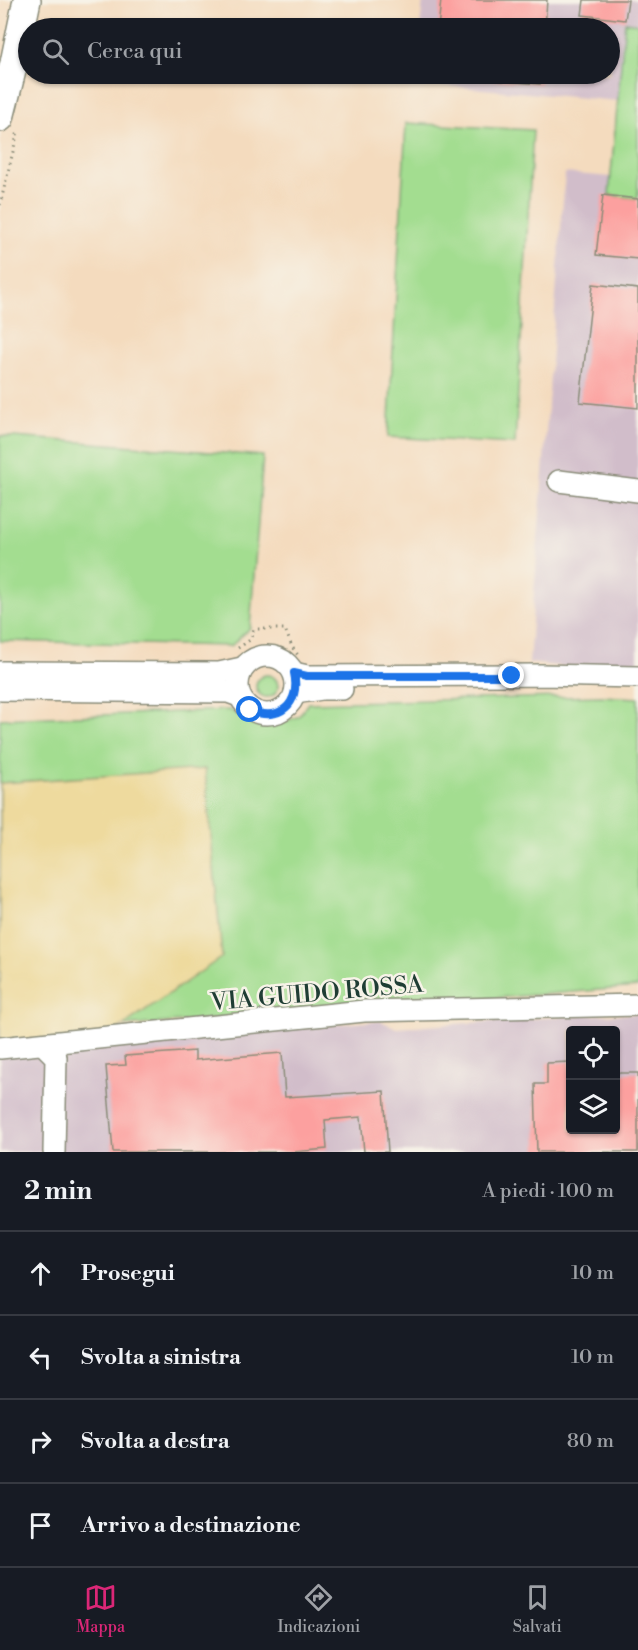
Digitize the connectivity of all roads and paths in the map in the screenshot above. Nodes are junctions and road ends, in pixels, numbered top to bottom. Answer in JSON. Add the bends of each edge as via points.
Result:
{"nodes":[{"id":1,"x":27,"y":0,"type":"edge"},
{"id":2,"x":23,"y":18,"type":"edge"},
{"id":3,"x":18,"y":44,"type":"edge"},
{"id":4,"x":10,"y":122,"type":"edge"},
{"id":5,"x":0,"y":205,"type":"edge"},
{"id":6,"x":559,"y":481,"type":"dead end"},
{"id":7,"x":638,"y":491,"type":"edge"},
{"id":8,"x":242,"y":668,"type":"junction"},
{"id":9,"x":0,"y":672,"type":"edge"},
{"id":10,"x":638,"y":677,"type":"edge"},
{"id":11,"x":295,"y":683,"type":"junction"},
{"id":12,"x":638,"y":689,"type":"edge"},
{"id":13,"x":0,"y":690,"type":"edge"},
{"id":14,"x":239,"y":696,"type":"junction"},
{"id":15,"x":638,"y":1005,"type":"edge"},
{"id":16,"x":44,"y":1045,"type":"junction"},
{"id":17,"x":0,"y":1048,"type":"edge"},
{"id":18,"x":54,"y":1152,"type":"edge"}],
"edges":[{"from":1,"to":2,"type":"main road"},
{"from":3,"to":4,"type":"main road"},
{"from":4,"to":5,"type":"path"},
{"from":6,"to":7,"type":"street"},
{"from":8,"to":9,"type":"street","via":[[219,673]]},
{"from":8,"to":11,"type":"street","via":[[257,657],[275,657],[289,666]]},
{"from":8,"to":14,"type":"street","via":[[237,686]]},
{"from":10,"to":11,"type":"street","via":[[307,676]]},
{"from":11,"to":12,"type":"street","via":[[322,689]]},
{"from":11,"to":14,"type":"street","via":[[291,702],[277,713],[250,710]]},
{"from":13,"to":14,"type":"street","via":[[228,692]]},
{"from":15,"to":16,"type":"street","name":"VIA GUIDO ROSSA","via":[[364,1011]]},
{"from":16,"to":17,"type":"street","name":"VIA GUIDO ROSSA"},
{"from":16,"to":18,"type":"street","via":[[56,1057]]}]}
